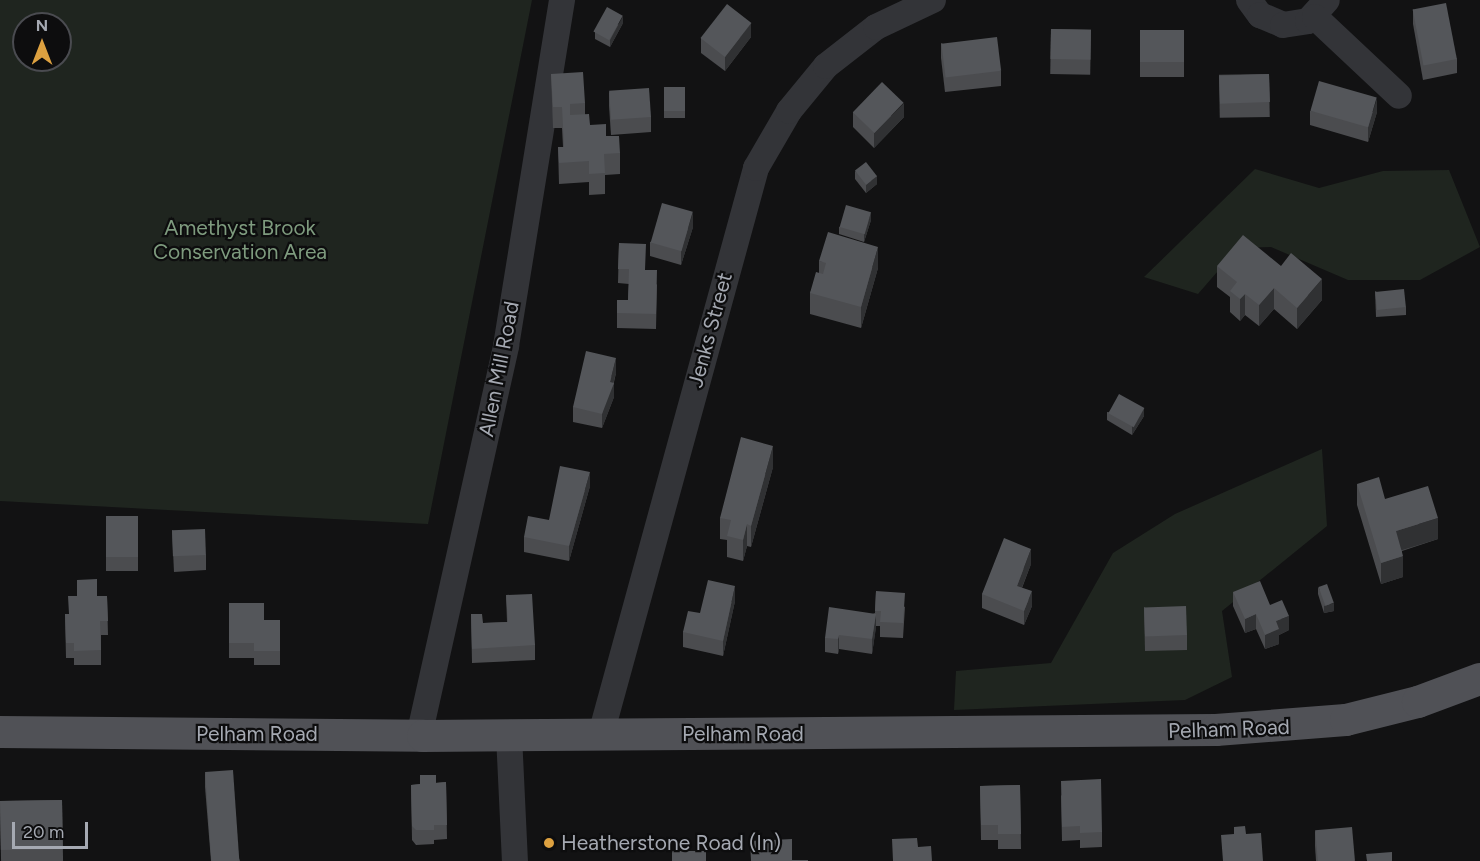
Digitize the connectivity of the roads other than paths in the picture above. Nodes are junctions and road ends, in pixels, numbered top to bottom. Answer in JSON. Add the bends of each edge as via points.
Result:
{"nodes":[{"id":1,"x":562,"y":0,"type":"edge"},
{"id":2,"x":933,"y":0,"type":"edge"},
{"id":3,"x":1250,"y":0,"type":"edge"},
{"id":4,"x":1321,"y":8,"type":"edge"},
{"id":5,"x":1399,"y":96,"type":"dead end"},
{"id":6,"x":1480,"y":680,"type":"edge"},
{"id":7,"x":0,"y":732,"type":"edge"},
{"id":8,"x":601,"y":734,"type":"junction"},
{"id":9,"x":419,"y":735,"type":"junction"},
{"id":10,"x":509,"y":735,"type":"junction"},
{"id":11,"x":515,"y":861,"type":"edge"}],
"edges":[{"from":1,"to":9,"type":"street","name":"Allen Mill Road","via":[[506,346]]},
{"from":2,"to":8,"type":"street","name":"Jenks Street","via":[[876,27],[826,66],[789,111],[756,168]]},
{"from":3,"to":4,"type":"street","via":[[1260,15],[1275,23],[1300,24]]},
{"from":4,"to":5,"type":"street"},
{"from":6,"to":8,"type":"main road","name":"Pelham Road","via":[[1371,715],[1286,728],[1014,735]]},
{"from":7,"to":9,"type":"main road","name":"Pelham Road"},
{"from":8,"to":10,"type":"main road","name":"Pelham Road"},
{"from":9,"to":10,"type":"main road","name":"Pelham Road"},
{"from":10,"to":11,"type":"street"}]}
